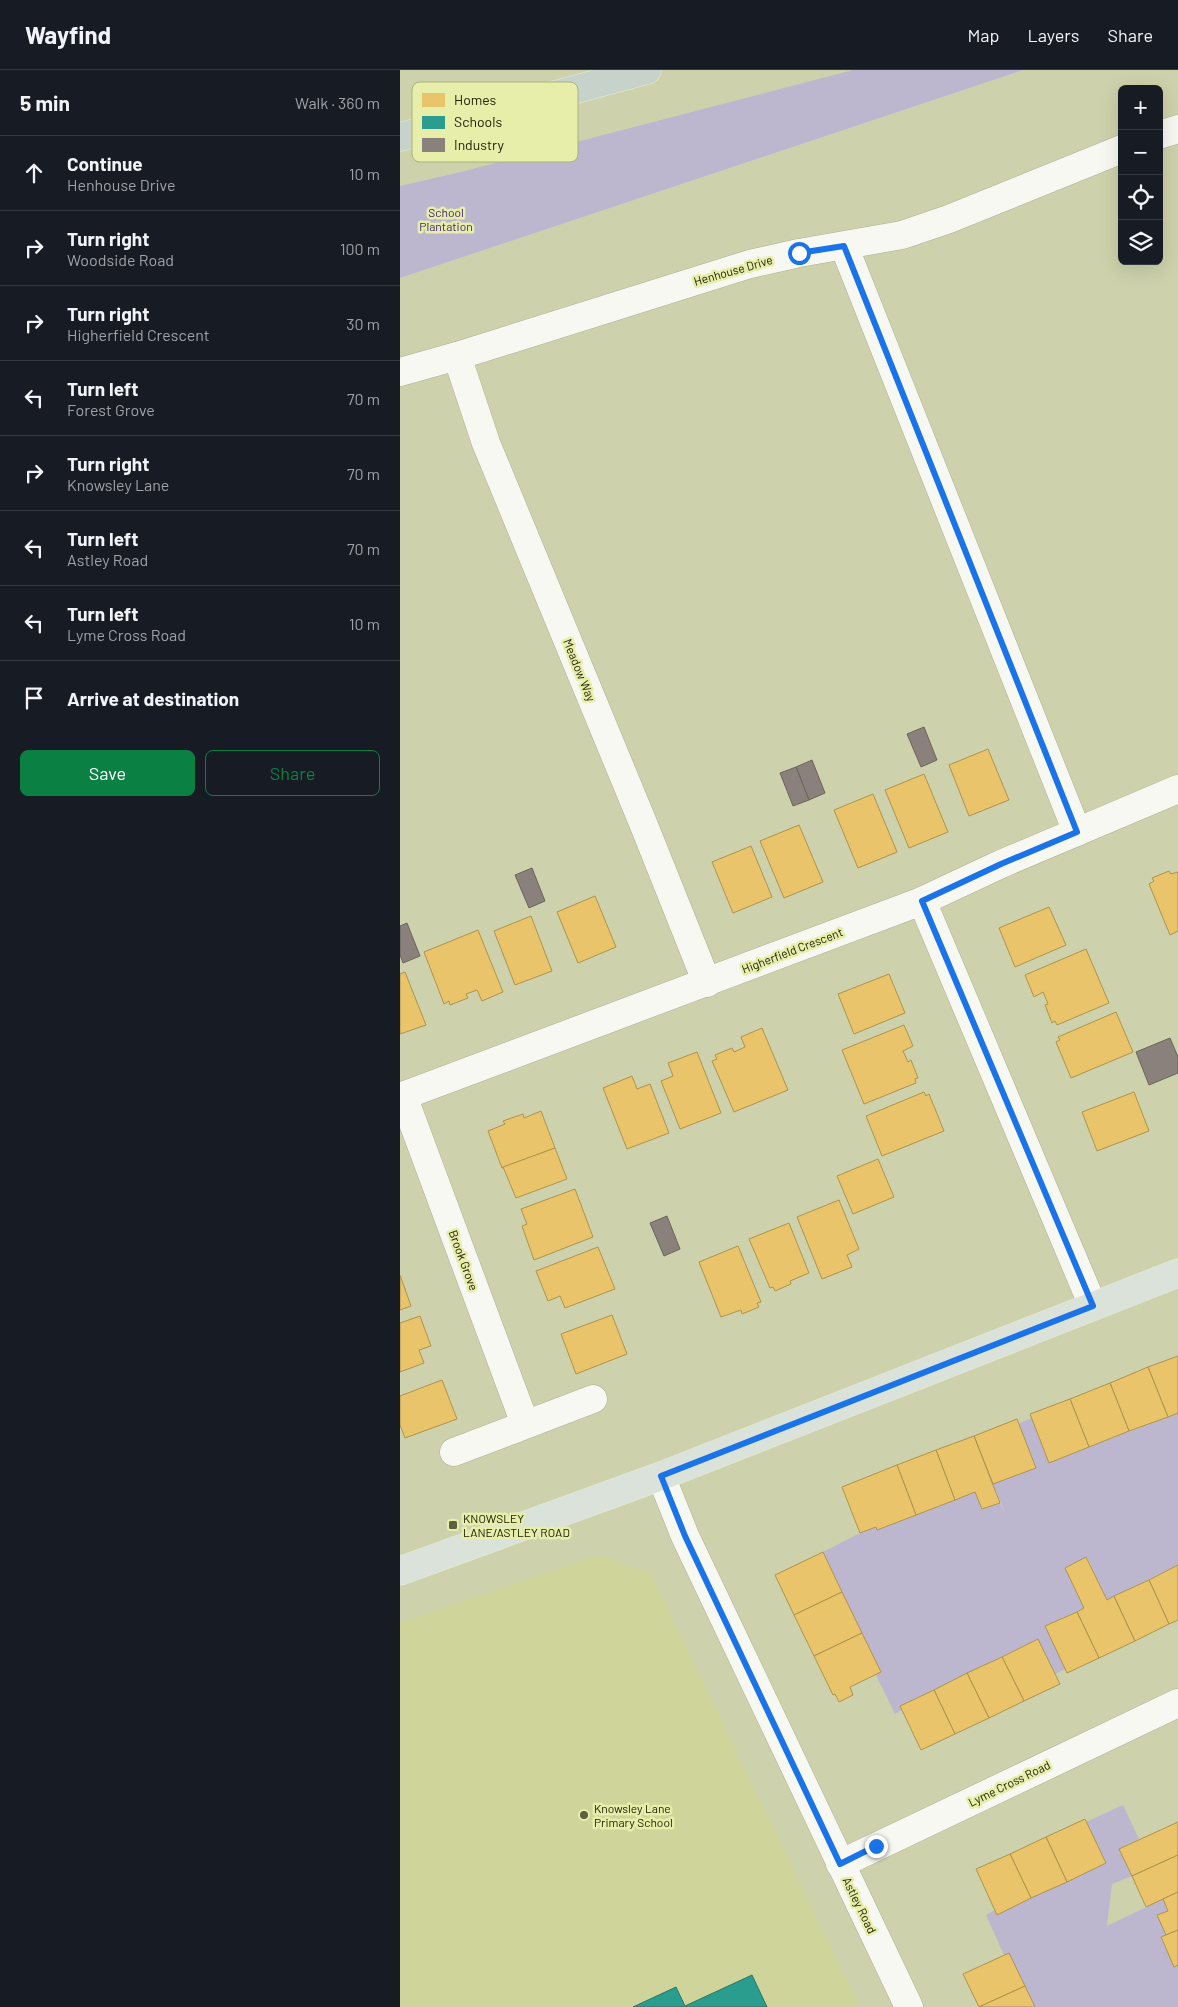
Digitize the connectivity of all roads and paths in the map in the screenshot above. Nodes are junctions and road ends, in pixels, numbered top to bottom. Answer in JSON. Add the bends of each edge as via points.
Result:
{"nodes":[{"id":1,"x":646,"y":70,"type":"edge"},
{"id":2,"x":578,"y":89,"type":"edge"},
{"id":3,"x":1178,"y":129,"type":"edge"},
{"id":4,"x":1163,"y":134,"type":"edge"},
{"id":5,"x":1118,"y":151,"type":"edge"},
{"id":6,"x":844,"y":246,"type":"junction"},
{"id":7,"x":457,"y":356,"type":"junction"},
{"id":8,"x":400,"y":372,"type":"edge"},
{"id":9,"x":1178,"y":789,"type":"edge"},
{"id":10,"x":1077,"y":832,"type":"junction"},
{"id":11,"x":922,"y":901,"type":"junction"},
{"id":12,"x":707,"y":983,"type":"junction"},
{"id":13,"x":401,"y":1097,"type":"edge"},
{"id":14,"x":1178,"y":1273,"type":"edge"},
{"id":15,"x":1093,"y":1306,"type":"junction"},
{"id":16,"x":593,"y":1399,"type":"dead end"},
{"id":17,"x":525,"y":1424,"type":"junction"},
{"id":18,"x":454,"y":1452,"type":"dead end"},
{"id":19,"x":661,"y":1476,"type":"junction"},
{"id":20,"x":400,"y":1571,"type":"edge"},
{"id":21,"x":1178,"y":1703,"type":"edge"},
{"id":22,"x":840,"y":1864,"type":"junction"},
{"id":23,"x":909,"y":2007,"type":"edge"}],
"edges":[{"from":1,"to":2,"type":"highway"},
{"from":3,"to":4,"type":"street"},
{"from":5,"to":6,"type":"street","name":"Henhouse Drive","via":[[950,219],[902,235]]},
{"from":6,"to":7,"type":"street","name":"Henhouse Drive","via":[[750,264]]},
{"from":6,"to":10,"type":"street"},
{"from":7,"to":8,"type":"street","name":"Henhouse Drive"},
{"from":7,"to":12,"type":"street","name":"Meadow Way","via":[[486,443]]},
{"from":9,"to":10,"type":"street","name":"Higherfield Crescent"},
{"from":10,"to":11,"type":"street","name":"Higherfield Crescent"},
{"from":11,"to":12,"type":"street","name":"Higherfield Crescent"},
{"from":11,"to":15,"type":"street"},
{"from":12,"to":13,"type":"street","name":"Higherfield Crescent"},
{"from":13,"to":17,"type":"street","name":"Brook Grove"},
{"from":14,"to":15,"type":"main road"},
{"from":15,"to":19,"type":"main road"},
{"from":16,"to":17,"type":"street"},
{"from":17,"to":18,"type":"street"},
{"from":19,"to":20,"type":"main road"},
{"from":19,"to":22,"type":"street","name":"Astley Road","via":[[685,1536]]},
{"from":21,"to":22,"type":"street","name":"Lyme Cross Road"},
{"from":22,"to":23,"type":"street","name":"Astley Road"}]}
